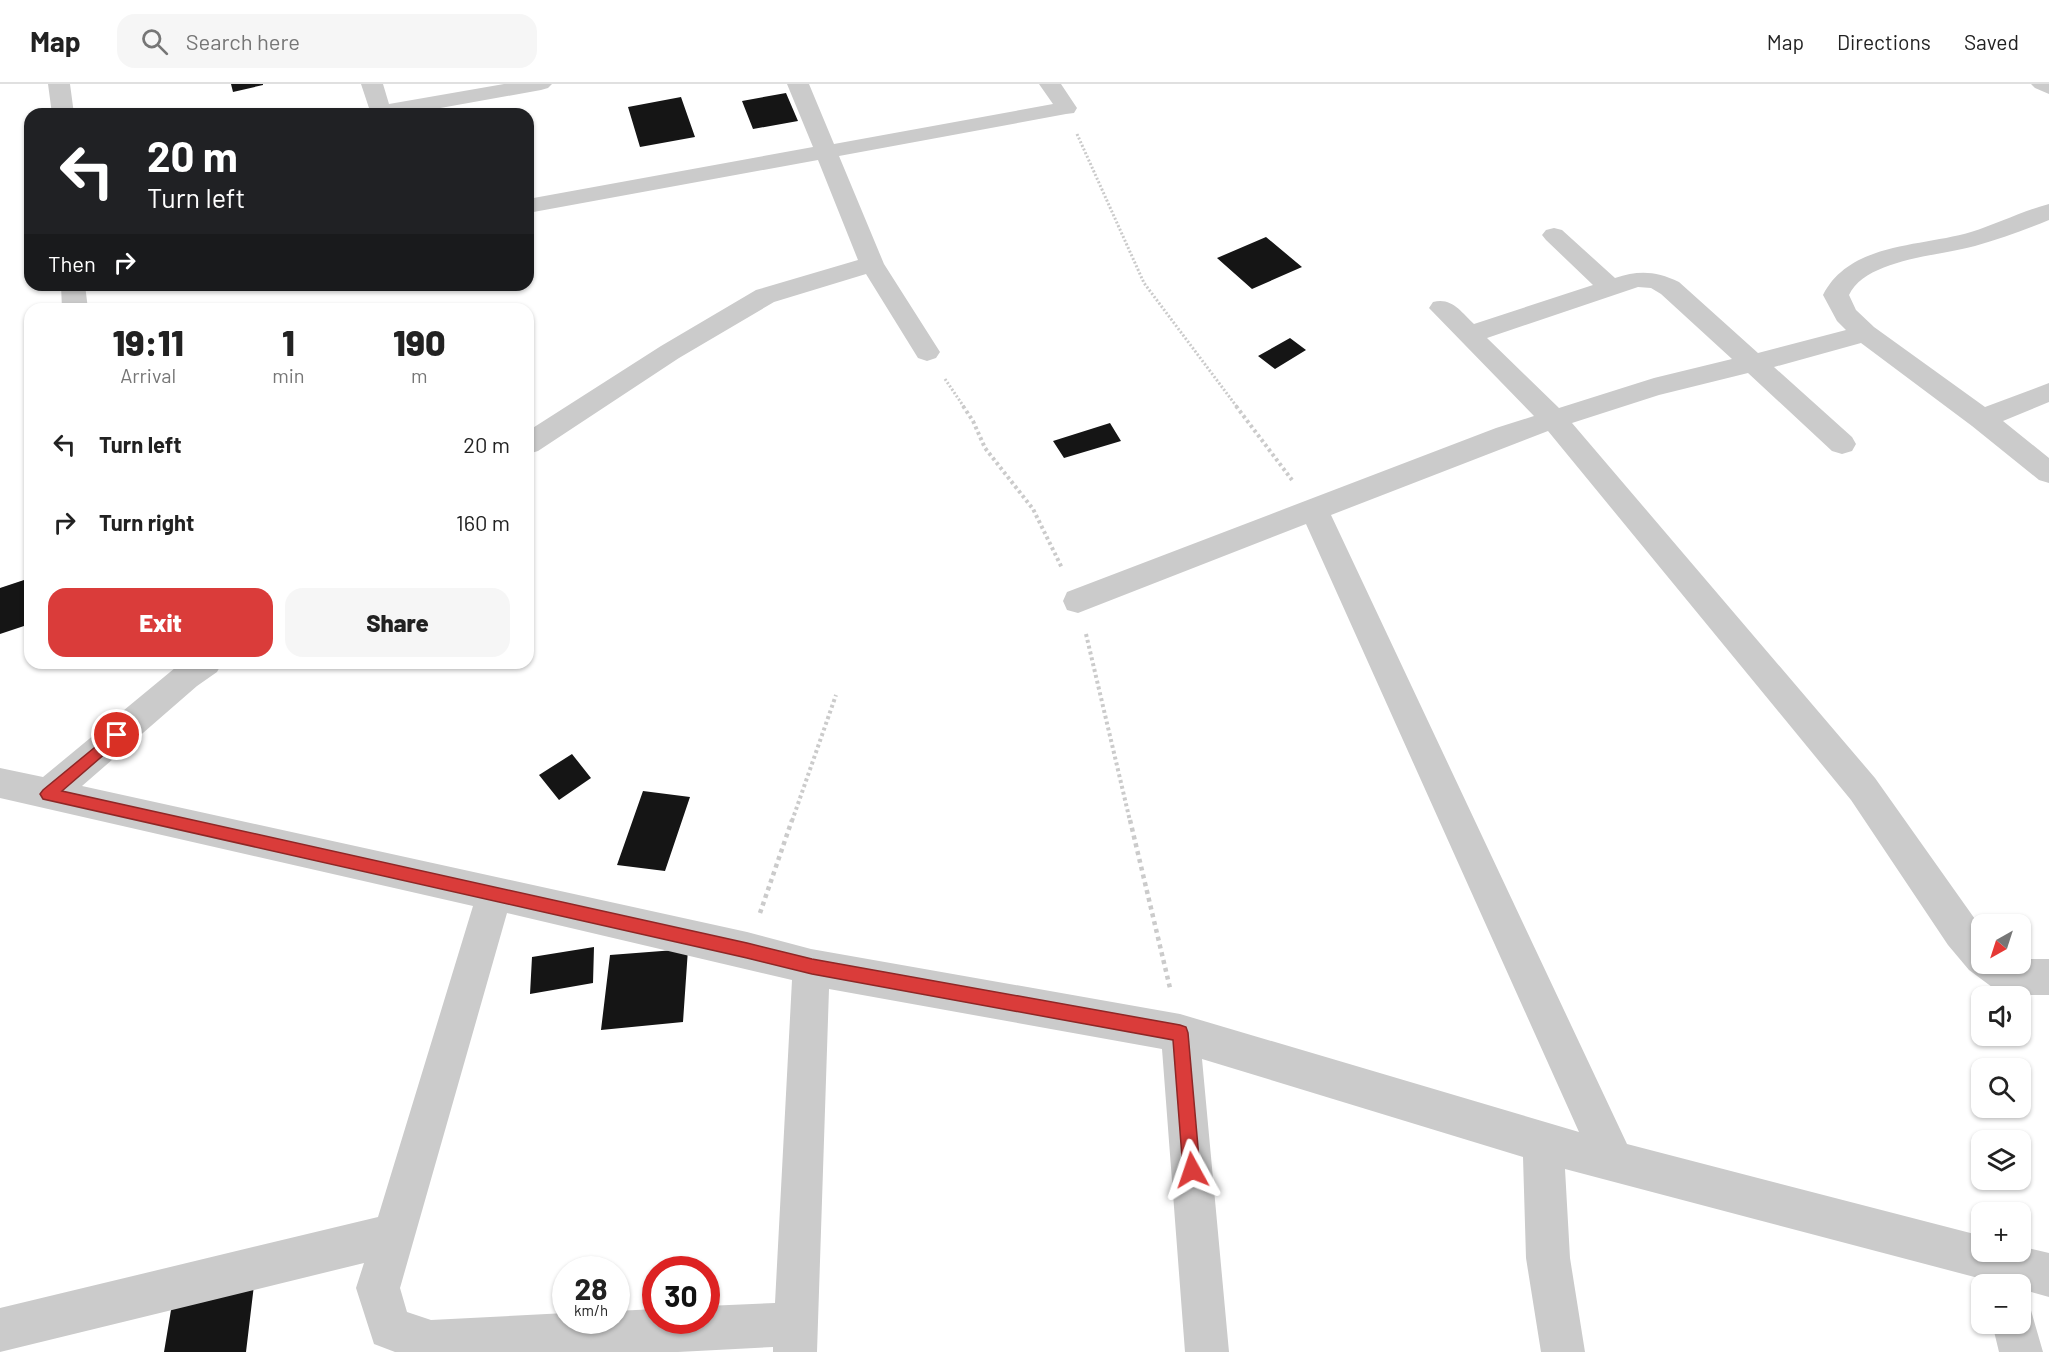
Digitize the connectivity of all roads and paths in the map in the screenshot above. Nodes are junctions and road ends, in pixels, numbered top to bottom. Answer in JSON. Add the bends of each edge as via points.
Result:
{"nodes":[{"id":1,"x":372,"y":84,"type":"edge"},
{"id":2,"x":541,"y":84,"type":"edge"},
{"id":3,"x":798,"y":84,"type":"edge"},
{"id":4,"x":1050,"y":84,"type":"edge"},
{"id":5,"x":2042,"y":84,"type":"edge"},
{"id":6,"x":65,"y":85,"type":"edge"},
{"id":7,"x":2049,"y":88,"type":"edge"},
{"id":8,"x":63,"y":108,"type":"edge"},
{"id":9,"x":380,"y":108,"type":"edge"},
{"id":10,"x":409,"y":108,"type":"edge"},
{"id":11,"x":1066,"y":108,"type":"junction"},
{"id":12,"x":825,"y":151,"type":"junction"},
{"id":13,"x":534,"y":205,"type":"edge"},
{"id":14,"x":2049,"y":211,"type":"edge"},
{"id":15,"x":1554,"y":235,"type":"dead end"},
{"id":16,"x":872,"y":264,"type":"junction"},
{"id":17,"x":1611,"y":288,"type":"junction"},
{"id":18,"x":1442,"y":308,"type":"dead end"},
{"id":19,"x":1865,"y":333,"type":"junction"},
{"id":20,"x":1469,"y":335,"type":"junction"},
{"id":21,"x":927,"y":352,"type":"joint"},
{"id":22,"x":1754,"y":363,"type":"junction"},
{"id":23,"x":2049,"y":392,"type":"edge"},
{"id":24,"x":1982,"y":419,"type":"junction"},
{"id":25,"x":1554,"y":420,"type":"junction"},
{"id":26,"x":534,"y":440,"type":"edge"},
{"id":27,"x":1842,"y":444,"type":"dead end"},
{"id":28,"x":2049,"y":474,"type":"edge"},
{"id":29,"x":1314,"y":510,"type":"junction"},
{"id":30,"x":1078,"y":601,"type":"junction"},
{"id":31,"x":189,"y":669,"type":"edge"},
{"id":32,"x":836,"y":695,"type":"dead end"},
{"id":33,"x":0,"y":783,"type":"edge"},
{"id":34,"x":48,"y":794,"type":"junction"},
{"id":35,"x":494,"y":895,"type":"junction"},
{"id":36,"x":1971,"y":944,"type":"edge"},
{"id":37,"x":747,"y":950,"type":"junction"},
{"id":38,"x":812,"y":967,"type":"junction"},
{"id":39,"x":2004,"y":974,"type":"edge"},
{"id":40,"x":2049,"y":977,"type":"edge"},
{"id":41,"x":1180,"y":1033,"type":"junction"},
{"id":42,"x":1543,"y":1143,"type":"junction"},
{"id":43,"x":1614,"y":1160,"type":"junction"},
{"id":44,"x":394,"y":1234,"type":"junction"},
{"id":45,"x":2003,"y":1273,"type":"edge"},
{"id":46,"x":2049,"y":1275,"type":"edge"},
{"id":47,"x":0,"y":1330,"type":"edge"},
{"id":48,"x":2017,"y":1334,"type":"edge"},
{"id":49,"x":796,"y":1338,"type":"edge"},
{"id":50,"x":549,"y":1344,"type":"edge"},
{"id":51,"x":1207,"y":1352,"type":"edge"},
{"id":52,"x":1563,"y":1352,"type":"edge"},
{"id":53,"x":2021,"y":1352,"type":"edge"}],
"edges":[{"from":1,"to":9,"type":"street"},
{"from":2,"to":10,"type":"street"},
{"from":3,"to":12,"type":"street"},
{"from":4,"to":11,"type":"street"},
{"from":5,"to":7,"type":"street"},
{"from":6,"to":8,"type":"street"},
{"from":11,"to":12,"type":"street"},
{"from":11,"to":29,"type":"path","via":[[1144,283]]},
{"from":12,"to":13,"type":"street"},
{"from":12,"to":16,"type":"street"},
{"from":14,"to":19,"type":"street","via":[[1956,243],[1860,269],[1842,282],[1836,296],[1846,315]]},
{"from":15,"to":17,"type":"street"},
{"from":16,"to":21,"type":"street"},
{"from":16,"to":26,"type":"street","via":[[765,296]]},
{"from":17,"to":20,"type":"street"},
{"from":17,"to":22,"type":"street","via":[[1637,279],[1656,281],[1670,288]]},
{"from":18,"to":20,"type":"street"},
{"from":19,"to":22,"type":"street"},
{"from":19,"to":24,"type":"street"},
{"from":20,"to":25,"type":"street"},
{"from":21,"to":30,"type":"path","via":[[973,421],[985,448],[1033,509]]},
{"from":22,"to":25,"type":"street","via":[[1654,387]]},
{"from":22,"to":27,"type":"street"},
{"from":23,"to":24,"type":"street"},
{"from":24,"to":28,"type":"street"},
{"from":25,"to":29,"type":"street"},
{"from":25,"to":36,"type":"street","via":[[1863,789]]},
{"from":29,"to":30,"type":"street"},
{"from":29,"to":43,"type":"street"},
{"from":30,"to":41,"type":"path"},
{"from":31,"to":34,"type":"street"},
{"from":32,"to":37,"type":"path"},
{"from":33,"to":34,"type":"street"},
{"from":34,"to":35,"type":"street"},
{"from":35,"to":37,"type":"street"},
{"from":35,"to":44,"type":"street"},
{"from":37,"to":38,"type":"street"},
{"from":38,"to":41,"type":"street"},
{"from":38,"to":49,"type":"street"},
{"from":39,"to":40,"type":"street"},
{"from":41,"to":42,"type":"street"},
{"from":41,"to":51,"type":"street"},
{"from":42,"to":43,"type":"street"},
{"from":42,"to":52,"type":"street","via":[[1548,1257]]},
{"from":43,"to":45,"type":"street"},
{"from":44,"to":47,"type":"street"},
{"from":44,"to":50,"type":"street","via":[[378,1288],[390,1328],[431,1342]]},
{"from":45,"to":46,"type":"street"},
{"from":48,"to":53,"type":"street"},
{"from":49,"to":50,"type":"street"}]}
